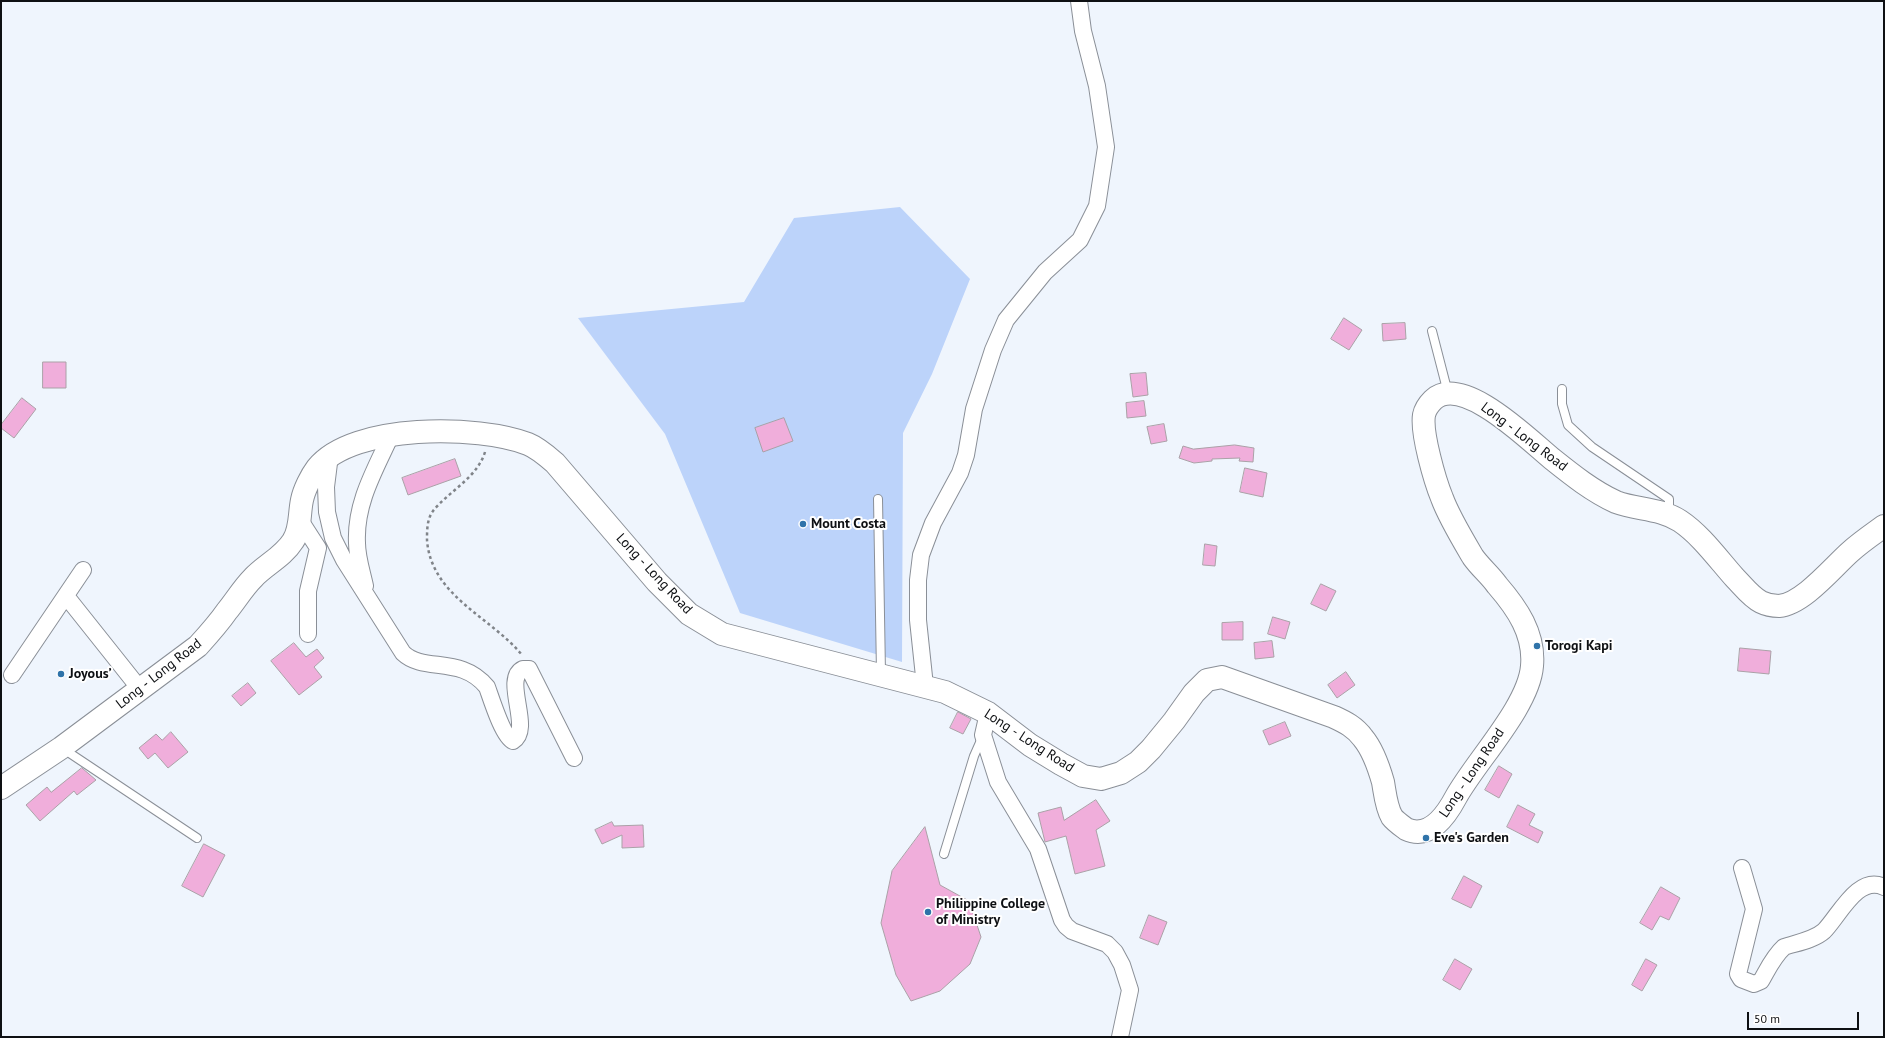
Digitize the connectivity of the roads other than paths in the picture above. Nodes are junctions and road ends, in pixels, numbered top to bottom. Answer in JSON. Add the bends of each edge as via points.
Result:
{"nodes":[{"id":1,"x":1079,"y":1,"type":"edge"},
{"id":2,"x":1432,"y":331,"type":"dead end"},
{"id":3,"x":1562,"y":389,"type":"dead end"},
{"id":4,"x":1448,"y":393,"type":"junction"},
{"id":5,"x":391,"y":435,"type":"junction"},
{"id":6,"x":330,"y":455,"type":"junction"},
{"id":7,"x":878,"y":499,"type":"dead end"},
{"id":8,"x":1664,"y":513,"type":"junction"},
{"id":9,"x":300,"y":520,"type":"junction"},
{"id":10,"x":1884,"y":526,"type":"edge"},
{"id":11,"x":83,"y":570,"type":"dead end"},
{"id":12,"x":66,"y":596,"type":"junction"},
{"id":13,"x":367,"y":596,"type":"junction"},
{"id":14,"x":308,"y":634,"type":"dead end"},
{"id":15,"x":881,"y":674,"type":"junction"},
{"id":16,"x":12,"y":675,"type":"dead end"},
{"id":17,"x":925,"y":686,"type":"junction"},
{"id":18,"x":140,"y":689,"type":"junction"},
{"id":19,"x":988,"y":713,"type":"junction"},
{"id":20,"x":983,"y":735,"type":"junction"},
{"id":21,"x":61,"y":748,"type":"junction"},
{"id":22,"x":574,"y":758,"type":"dead end"},
{"id":23,"x":1,"y":788,"type":"edge"},
{"id":24,"x":197,"y":838,"type":"dead end"},
{"id":25,"x":944,"y":854,"type":"dead end"},
{"id":26,"x":1742,"y":868,"type":"dead end"},
{"id":27,"x":1884,"y":887,"type":"edge"},
{"id":28,"x":1120,"y":1037,"type":"edge"}],
"edges":[{"from":1,"to":17,"type":"street","via":[[1083,31],[1104,124],[1106,147],[1097,206],[1080,240],[1045,272],[1006,320],[993,350],[974,409],[962,467],[953,489],[933,523],[921,555],[918,620]]},
{"from":2,"to":4,"type":"lane"},
{"from":3,"to":8,"type":"lane","via":[[1562,404],[1568,425],[1592,447],[1669,499],[1669,505]]},
{"from":4,"to":8,"type":"main road","name":"Long - Long Road","via":[[1470,397],[1499,416],[1585,484],[1618,502]]},
{"from":4,"to":19,"type":"main road","name":"Long - Long Road","via":[[1433,400],[1424,415],[1429,455],[1442,498],[1475,559],[1520,615],[1529,634],[1532,668],[1530,680],[1511,715],[1471,772],[1445,817],[1427,830],[1408,830],[1393,819],[1373,755],[1364,738],[1350,724],[1222,677],[1208,680],[1194,693],[1170,726],[1138,762],[1121,773],[1101,779],[1083,776],[1061,764],[1030,745]]},
{"from":5,"to":6,"type":"main road","name":"Long - Long Road","via":[[355,444]]},
{"from":5,"to":13,"type":"street","via":[[365,489],[357,528],[358,557]]},
{"from":5,"to":15,"type":"main road","name":"Long - Long Road","via":[[417,431],[491,434],[530,445],[555,463],[657,582],[689,614],[722,634]]},
{"from":6,"to":9,"type":"main road","name":"Long - Long Road","via":[[309,481],[302,500]]},
{"from":6,"to":13,"type":"street","via":[[327,512],[333,538]]},
{"from":7,"to":15,"type":"lane"},
{"from":8,"to":10,"type":"main road","name":"Long - Long Road","via":[[1690,528],[1749,593],[1762,603],[1774,606],[1787,605],[1799,599],[1854,549]]},
{"from":9,"to":14,"type":"street","via":[[318,548],[308,591]]},
{"from":9,"to":18,"type":"main road","name":"Long - Long Road","via":[[294,541],[278,558],[253,577],[198,646]]},
{"from":11,"to":12,"type":"street"},
{"from":12,"to":16,"type":"street"},
{"from":12,"to":18,"type":"street"},
{"from":13,"to":22,"type":"street","via":[[409,659],[453,666],[482,682],[505,731],[513,741],[520,730],[517,675],[523,668],[529,669]]},
{"from":15,"to":17,"type":"main road","name":"Long - Long Road"},
{"from":17,"to":19,"type":"main road","name":"Long - Long Road","via":[[945,692]]},
{"from":18,"to":21,"type":"main road","name":"Long - Long Road"},
{"from":19,"to":20,"type":"street"},
{"from":20,"to":25,"type":"lane","via":[[974,756]]},
{"from":20,"to":28,"type":"street","via":[[998,782],[1038,849],[1066,926],[1072,931],[1107,944],[1122,965],[1130,990]]},
{"from":21,"to":23,"type":"main road","name":"Long - Long Road"},
{"from":21,"to":24,"type":"lane"},
{"from":26,"to":27,"type":"street","via":[[1754,908],[1738,974],[1741,979],[1754,984],[1761,981],[1775,956],[1784,947],[1813,938],[1824,931],[1844,904],[1863,888],[1877,883]]}]}
